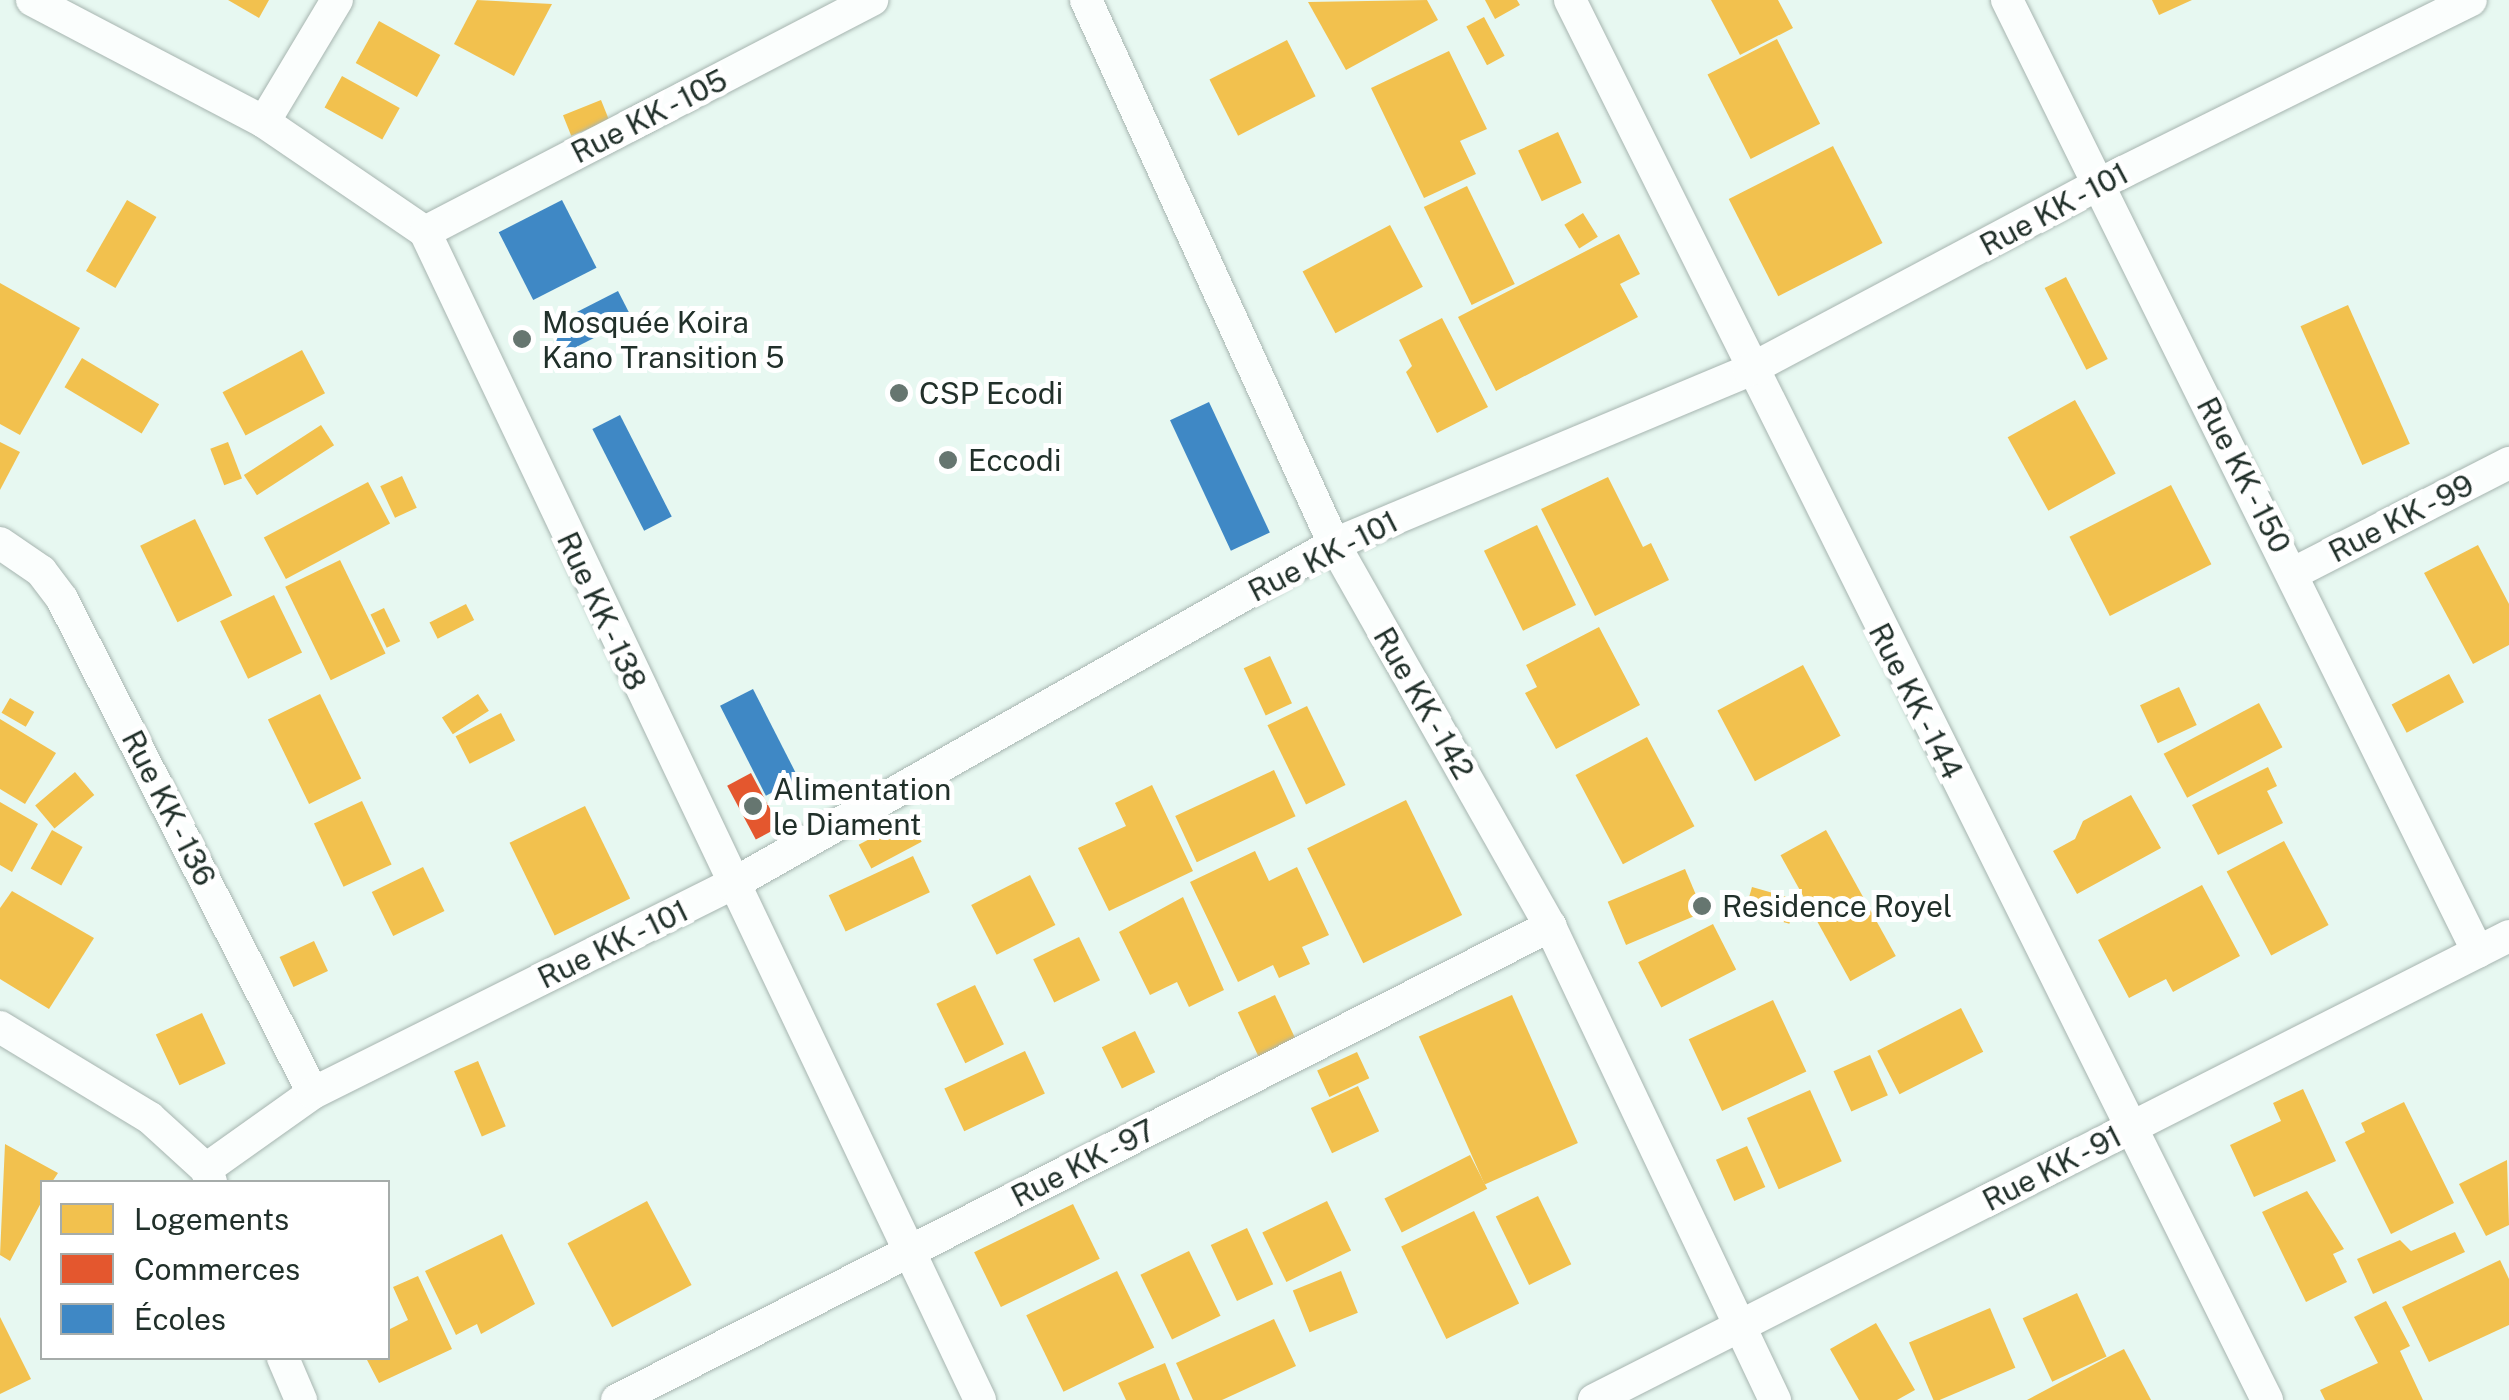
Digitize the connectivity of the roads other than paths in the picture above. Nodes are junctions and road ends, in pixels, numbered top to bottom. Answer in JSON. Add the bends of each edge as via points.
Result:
{"nodes":[{"id":1,"x":32,"y":0,"type":"edge"},
{"id":2,"x":337,"y":0,"type":"edge"},
{"id":3,"x":872,"y":0,"type":"edge"},
{"id":4,"x":1086,"y":0,"type":"edge"},
{"id":5,"x":1570,"y":0,"type":"edge"},
{"id":6,"x":2007,"y":0,"type":"edge"},
{"id":7,"x":2470,"y":0,"type":"edge"},
{"id":8,"x":264,"y":122,"type":"junction"},
{"id":9,"x":2097,"y":185,"type":"junction"},
{"id":10,"x":425,"y":232,"type":"junction"},
{"id":11,"x":1749,"y":370,"type":"junction"},
{"id":12,"x":2509,"y":462,"type":"edge"},
{"id":13,"x":0,"y":543,"type":"edge"},
{"id":14,"x":1334,"y":544,"type":"junction"},
{"id":15,"x":2294,"y":574,"type":"junction"},
{"id":16,"x":731,"y":885,"type":"junction"},
{"id":17,"x":1550,"y":926,"type":"junction"},
{"id":18,"x":2509,"y":936,"type":"edge"},
{"id":19,"x":2478,"y":952,"type":"junction"},
{"id":20,"x":0,"y":1027,"type":"edge"},
{"id":21,"x":313,"y":1093,"type":"junction"},
{"id":22,"x":2132,"y":1128,"type":"junction"},
{"id":23,"x":209,"y":1176,"type":"edge"},
{"id":24,"x":909,"y":1252,"type":"junction"},
{"id":25,"x":1738,"y":1327,"type":"junction"},
{"id":26,"x":285,"y":1360,"type":"edge"},
{"id":27,"x":301,"y":1400,"type":"edge"},
{"id":28,"x":617,"y":1400,"type":"edge"},
{"id":29,"x":980,"y":1400,"type":"edge"},
{"id":30,"x":1594,"y":1400,"type":"edge"},
{"id":31,"x":1776,"y":1400,"type":"edge"},
{"id":32,"x":2267,"y":1400,"type":"edge"}],
"edges":[{"from":1,"to":8,"type":"street"},
{"from":2,"to":8,"type":"street"},
{"from":3,"to":10,"type":"street","name":"Rue KK - 105"},
{"from":4,"to":14,"type":"street","name":"Rue KK - 142"},
{"from":5,"to":11,"type":"street","name":"Rue KK - 144"},
{"from":6,"to":9,"type":"street","name":"Rue KK - 150"},
{"from":7,"to":9,"type":"street","name":"Rue KK - 101"},
{"from":8,"to":10,"type":"street"},
{"from":9,"to":11,"type":"street","name":"Rue KK - 101"},
{"from":9,"to":15,"type":"street","name":"Rue KK - 150"},
{"from":10,"to":16,"type":"street","name":"Rue KK - 138"},
{"from":11,"to":14,"type":"street","name":"Rue KK - 101"},
{"from":11,"to":22,"type":"street","name":"Rue KK - 144"},
{"from":12,"to":15,"type":"street","name":"Rue KK - 99"},
{"from":13,"to":21,"type":"street","name":"Rue KK - 136","via":[[41,572],[62,599]]},
{"from":14,"to":16,"type":"street","name":"Rue KK - 101"},
{"from":14,"to":17,"type":"street","name":"Rue KK - 142"},
{"from":15,"to":19,"type":"street","name":"Rue KK - 150"},
{"from":16,"to":21,"type":"street","name":"Rue KK - 101"},
{"from":16,"to":24,"type":"street","name":"Rue KK - 138"},
{"from":17,"to":24,"type":"street","name":"Rue KK - 97"},
{"from":17,"to":25,"type":"street","name":"Rue KK - 142"},
{"from":18,"to":19,"type":"street","name":"Rue KK - 91"},
{"from":19,"to":22,"type":"street","name":"Rue KK - 91"},
{"from":20,"to":23,"type":"street","via":[[150,1118]]},
{"from":21,"to":23,"type":"street","name":"Rue KK - 101"},
{"from":22,"to":25,"type":"street","name":"Rue KK - 91"},
{"from":22,"to":32,"type":"street","name":"Rue KK - 144"},
{"from":24,"to":28,"type":"street","name":"Rue KK - 97"},
{"from":24,"to":29,"type":"street","name":"Rue KK - 138"},
{"from":25,"to":30,"type":"street","name":"Rue KK - 91"},
{"from":25,"to":31,"type":"street","name":"Rue KK - 142"},
{"from":26,"to":27,"type":"street"}]}
